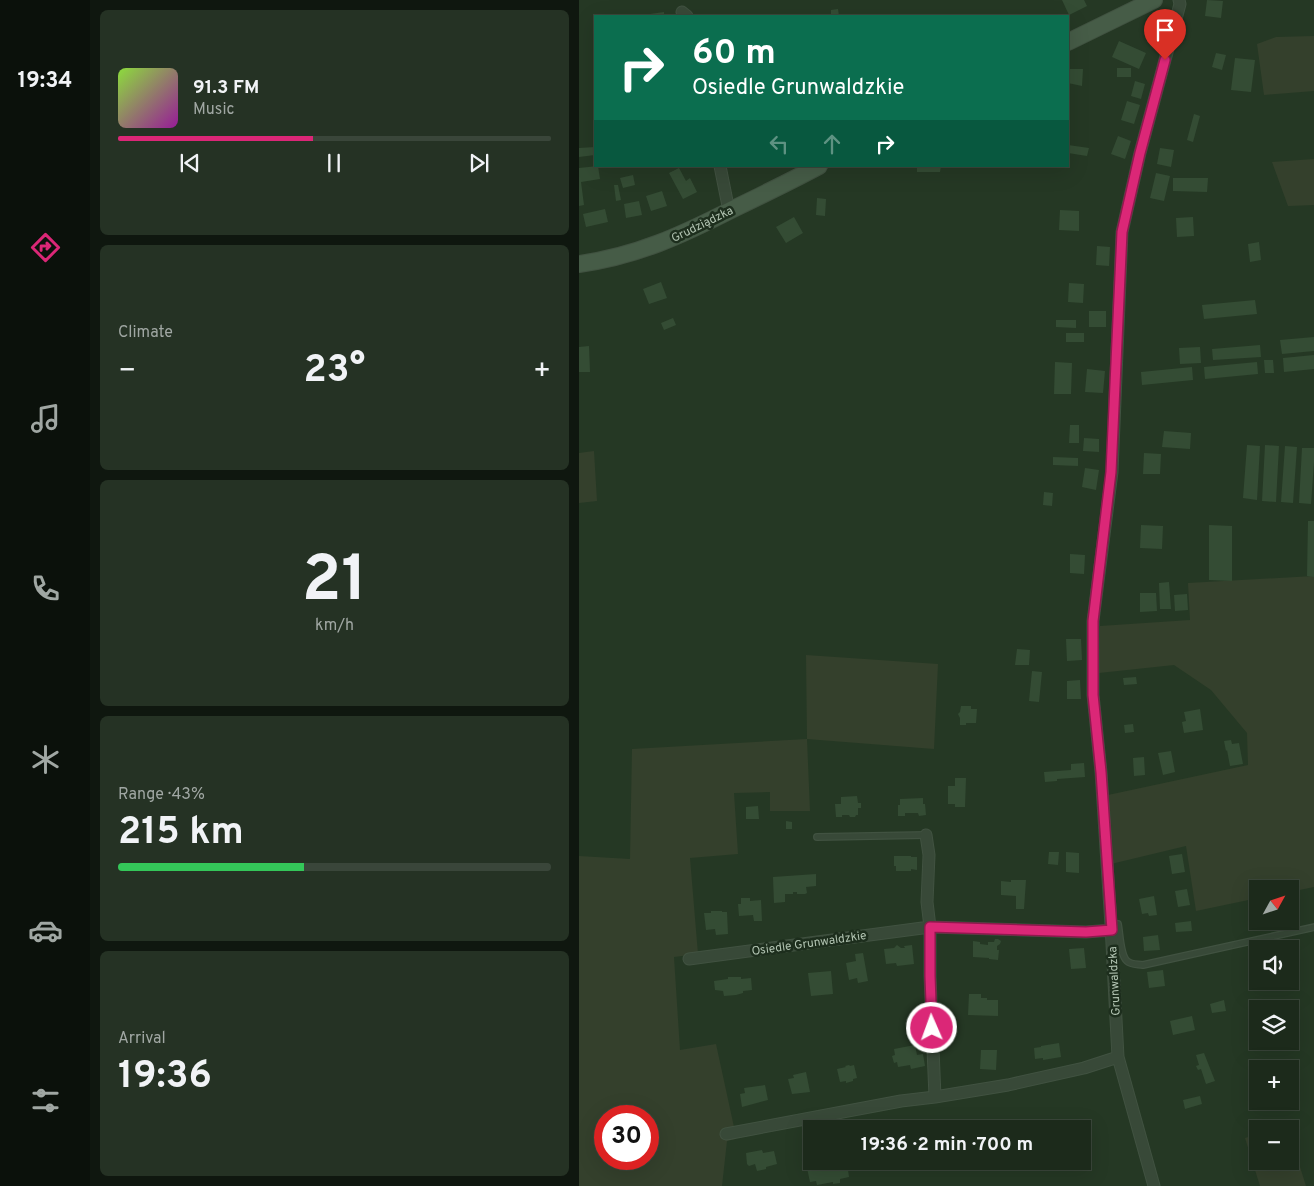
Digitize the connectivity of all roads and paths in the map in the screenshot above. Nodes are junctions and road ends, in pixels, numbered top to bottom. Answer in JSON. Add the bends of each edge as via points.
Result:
{"nodes":[{"id":1,"x":1154,"y":0,"type":"edge"},
{"id":2,"x":1179,"y":0,"type":"edge"},
{"id":3,"x":1069,"y":42,"type":"edge"},
{"id":4,"x":721,"y":167,"type":"edge"},
{"id":5,"x":817,"y":167,"type":"edge"},
{"id":6,"x":729,"y":211,"type":"junction"},
{"id":7,"x":579,"y":264,"type":"edge"},
{"id":8,"x":926,"y":835,"type":"joint"},
{"id":9,"x":817,"y":838,"type":"dead end"},
{"id":10,"x":930,"y":927,"type":"junction"},
{"id":11,"x":1314,"y":927,"type":"edge"},
{"id":12,"x":1111,"y":928,"type":"junction"},
{"id":13,"x":689,"y":959,"type":"dead end"},
{"id":14,"x":1117,"y":1057,"type":"junction"},
{"id":15,"x":935,"y":1097,"type":"junction"},
{"id":16,"x":726,"y":1134,"type":"dead end"},
{"id":17,"x":1154,"y":1186,"type":"edge"}],
"edges":[{"from":1,"to":3,"type":"street"},
{"from":2,"to":12,"type":"street","name":"Grunwaldzka","via":[[1122,232],[1111,472],[1093,621],[1093,695]]},
{"from":4,"to":6,"type":"street"},
{"from":5,"to":6,"type":"street","name":"Grudziądzka"},
{"from":6,"to":7,"type":"street","name":"Grudziądzka","via":[[659,244]]},
{"from":8,"to":9,"type":"lane"},
{"from":8,"to":10,"type":"street"},
{"from":10,"to":12,"type":"street","name":"Osiedle Grunwaldzkie","via":[[1086,932]]},
{"from":10,"to":13,"type":"street","name":"Osiedle Grunwaldzkie"},
{"from":10,"to":15,"type":"street"},
{"from":11,"to":12,"type":"lane","via":[[1143,965],[1126,961],[1118,924]]},
{"from":12,"to":14,"type":"street","name":"Grunwaldzka"},
{"from":14,"to":15,"type":"street","via":[[1008,1085]]},
{"from":14,"to":17,"type":"street","name":"Grunwaldzka"},
{"from":15,"to":16,"type":"street"}]}
